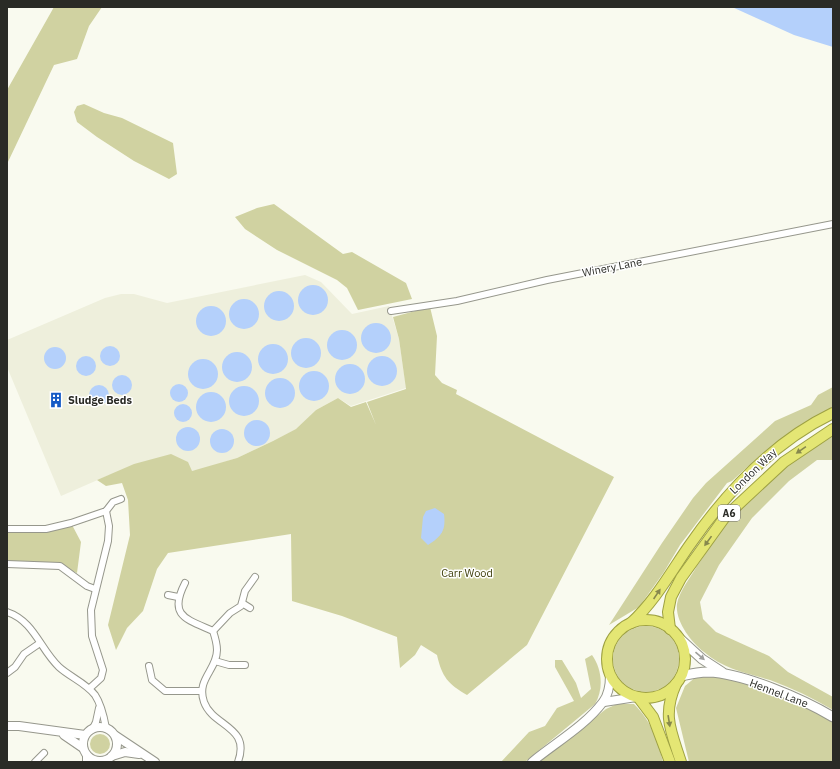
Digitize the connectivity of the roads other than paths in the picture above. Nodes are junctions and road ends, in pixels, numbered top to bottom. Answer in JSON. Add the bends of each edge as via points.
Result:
{"nodes":[{"id":1,"x":833,"y":224,"type":"edge"},
{"id":2,"x":391,"y":311,"type":"dead end"},
{"id":3,"x":833,"y":413,"type":"edge"},
{"id":4,"x":833,"y":429,"type":"edge"},
{"id":5,"x":121,"y":499,"type":"dead end"},
{"id":6,"x":106,"y":511,"type":"junction"},
{"id":7,"x":7,"y":529,"type":"edge"},
{"id":8,"x":7,"y":564,"type":"edge"},
{"id":9,"x":255,"y":577,"type":"dead end"},
{"id":10,"x":185,"y":583,"type":"dead end"},
{"id":11,"x":95,"y":589,"type":"junction"},
{"id":12,"x":168,"y":594,"type":"dead end"},
{"id":13,"x":178,"y":596,"type":"junction"},
{"id":14,"x":242,"y":603,"type":"junction"},
{"id":15,"x":250,"y":608,"type":"dead end"},
{"id":16,"x":7,"y":612,"type":"edge"},
{"id":17,"x":631,"y":623,"type":"junction"},
{"id":18,"x":670,"y":629,"type":"junction"},
{"id":19,"x":213,"y":631,"type":"junction"},
{"id":20,"x":678,"y":637,"type":"junction"},
{"id":21,"x":40,"y":643,"type":"junction"},
{"id":22,"x":215,"y":661,"type":"junction"},
{"id":23,"x":245,"y":665,"type":"dead end"},
{"id":24,"x":149,"y":666,"type":"dead end"},
{"id":25,"x":7,"y":673,"type":"edge"},
{"id":26,"x":724,"y":674,"type":"junction"},
{"id":27,"x":610,"y":675,"type":"junction"},
{"id":28,"x":679,"y":680,"type":"junction"},
{"id":29,"x":90,"y":688,"type":"junction"},
{"id":30,"x":202,"y":691,"type":"junction"},
{"id":31,"x":637,"y":697,"type":"junction"},
{"id":32,"x":604,"y":702,"type":"junction"},
{"id":33,"x":100,"y":706,"type":"junction"},
{"id":34,"x":833,"y":717,"type":"edge"},
{"id":35,"x":7,"y":726,"type":"edge"},
{"id":36,"x":93,"y":728,"type":"junction"},
{"id":37,"x":106,"y":728,"type":"junction"},
{"id":38,"x":51,"y":730,"type":"junction"},
{"id":39,"x":85,"y":735,"type":"junction"},
{"id":40,"x":116,"y":736,"type":"junction"},
{"id":41,"x":44,"y":753,"type":"dead end"},
{"id":42,"x":85,"y":755,"type":"edge"},
{"id":43,"x":146,"y":756,"type":"junction"},
{"id":44,"x":106,"y":760,"type":"edge"},
{"id":45,"x":35,"y":762,"type":"edge"},
{"id":46,"x":155,"y":762,"type":"edge"},
{"id":47,"x":238,"y":762,"type":"edge"},
{"id":48,"x":532,"y":762,"type":"edge"},
{"id":49,"x":670,"y":762,"type":"edge"},
{"id":50,"x":680,"y":762,"type":"edge"}],
"edges":[{"from":1,"to":2,"type":"street","name":"Winery Lane","via":[[457,301]]},
{"from":17,"to":3,"type":"highway","name":"London Way","number":"A6","one_way":true,"via":[[652,600],[690,544],[737,484],[782,444]]},
{"from":4,"to":18,"type":"highway","name":"London Way","number":"A6","one_way":true,"via":[[784,462],[725,517],[681,578],[671,597],[668,612]]},
{"from":5,"to":6,"type":"street","via":[[113,502]]},
{"from":6,"to":7,"type":"street","via":[[46,529]]},
{"from":6,"to":11,"type":"street","via":[[108,541]]},
{"from":8,"to":11,"type":"street","via":[[60,566]]},
{"from":9,"to":14,"type":"street","via":[[245,591]]},
{"from":10,"to":13,"type":"street"},
{"from":11,"to":29,"type":"street","via":[[91,610],[92,636],[103,670],[101,678]]},
{"from":12,"to":13,"type":"street"},
{"from":13,"to":19,"type":"street","via":[[180,613],[183,616]]},
{"from":14,"to":15,"type":"street"},
{"from":14,"to":19,"type":"street"},
{"from":16,"to":21,"type":"street","via":[[22,620]]},
{"from":17,"to":18,"type":"highway","via":[[641,620],[652,621]]},
{"from":17,"to":27,"type":"highway","number":"A6","via":[[615,636],[610,645],[607,660]]},
{"from":18,"to":20,"type":"highway"},
{"from":19,"to":22,"type":"street","via":[[217,649]]},
{"from":20,"to":26,"type":"main road","name":"Hennel Lane","one_way":true,"via":[[702,659]]},
{"from":20,"to":28,"type":"highway","via":[[685,656]]},
{"from":21,"to":25,"type":"street","via":[[24,654]]},
{"from":21,"to":29,"type":"street","via":[[58,666]]},
{"from":22,"to":23,"type":"street","via":[[229,665]]},
{"from":22,"to":30,"type":"street","via":[[204,681]]},
{"from":24,"to":30,"type":"street","via":[[152,680],[165,690]]},
{"from":26,"to":28,"type":"main road","name":"Hennel Lane","via":[[695,672]]},
{"from":26,"to":34,"type":"main road","name":"Hennel Lane","via":[[760,684],[801,700]]},
{"from":27,"to":31,"type":"highway","via":[[625,692]]},
{"from":27,"to":32,"type":"street","via":[[610,686]]},
{"from":28,"to":31,"type":"highway","via":[[660,696]]},
{"from":28,"to":50,"type":"highway","one_way":true,"via":[[669,703],[668,716]]},
{"from":29,"to":33,"type":"street"},
{"from":30,"to":47,"type":"street","via":[[205,704],[236,732],[241,752]]},
{"from":31,"to":32,"type":"street"},
{"from":31,"to":49,"type":"highway","via":[[653,716]]},
{"from":32,"to":48,"type":"street","via":[[583,723]]},
{"from":33,"to":36,"type":"street"},
{"from":33,"to":37,"type":"street"},
{"from":35,"to":38,"type":"street"},
{"from":36,"to":37,"type":"street"},
{"from":36,"to":39,"type":"street"},
{"from":37,"to":40,"type":"street"},
{"from":38,"to":39,"type":"street"},
{"from":38,"to":42,"type":"street","via":[[67,736]]},
{"from":39,"to":42,"type":"street"},
{"from":40,"to":43,"type":"street"},
{"from":40,"to":44,"type":"street","via":[[117,747]]},
{"from":41,"to":45,"type":"street"},
{"from":42,"to":44,"type":"street","via":[[96,761]]},
{"from":43,"to":44,"type":"street","via":[[125,752]]},
{"from":43,"to":46,"type":"street"}]}
